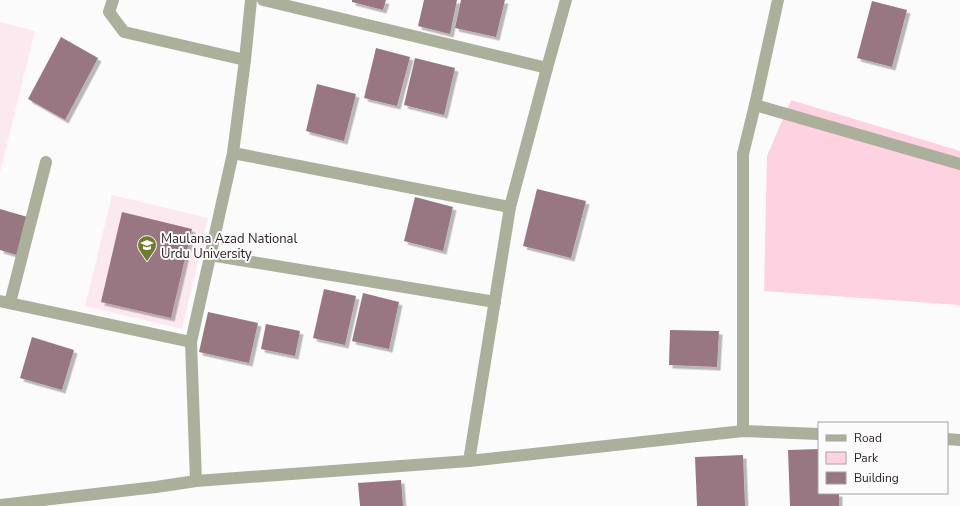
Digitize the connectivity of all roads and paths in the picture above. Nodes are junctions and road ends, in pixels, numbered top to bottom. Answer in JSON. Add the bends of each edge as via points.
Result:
{"nodes":[{"id":1,"x":113,"y":0,"type":"edge"},
{"id":2,"x":251,"y":0,"type":"edge"},
{"id":3,"x":263,"y":0,"type":"edge"},
{"id":4,"x":566,"y":0,"type":"edge"},
{"id":5,"x":778,"y":0,"type":"edge"},
{"id":6,"x":245,"y":60,"type":"junction"},
{"id":7,"x":547,"y":68,"type":"junction"},
{"id":8,"x":755,"y":105,"type":"junction"},
{"id":9,"x":233,"y":153,"type":"junction"},
{"id":10,"x":46,"y":162,"type":"dead end"},
{"id":11,"x":960,"y":164,"type":"edge"},
{"id":12,"x":510,"y":207,"type":"junction"},
{"id":13,"x":210,"y":255,"type":"junction"},
{"id":14,"x":5,"y":302,"type":"edge"},
{"id":15,"x":495,"y":302,"type":"junction"},
{"id":16,"x":191,"y":342,"type":"junction"},
{"id":17,"x":743,"y":431,"type":"junction"},
{"id":18,"x":818,"y":434,"type":"edge"},
{"id":19,"x":948,"y":439,"type":"edge"},
{"id":20,"x":960,"y":440,"type":"edge"},
{"id":21,"x":469,"y":461,"type":"junction"},
{"id":22,"x":196,"y":481,"type":"junction"},
{"id":23,"x":0,"y":505,"type":"edge"}],
"edges":[{"from":1,"to":6,"type":"street","via":[[109,12],[124,32]]},
{"from":2,"to":6,"type":"street"},
{"from":3,"to":7,"type":"street"},
{"from":4,"to":7,"type":"street"},
{"from":5,"to":8,"type":"street"},
{"from":6,"to":9,"type":"street"},
{"from":7,"to":12,"type":"street"},
{"from":8,"to":11,"type":"street"},
{"from":8,"to":17,"type":"street","via":[[743,154]]},
{"from":9,"to":12,"type":"street"},
{"from":9,"to":13,"type":"street"},
{"from":10,"to":14,"type":"street"},
{"from":12,"to":15,"type":"street"},
{"from":13,"to":15,"type":"street"},
{"from":13,"to":16,"type":"street"},
{"from":14,"to":16,"type":"street"},
{"from":15,"to":21,"type":"street"},
{"from":16,"to":22,"type":"street"},
{"from":17,"to":18,"type":"street"},
{"from":17,"to":21,"type":"street"},
{"from":19,"to":20,"type":"street"},
{"from":21,"to":22,"type":"street"},
{"from":22,"to":23,"type":"street"}]}
